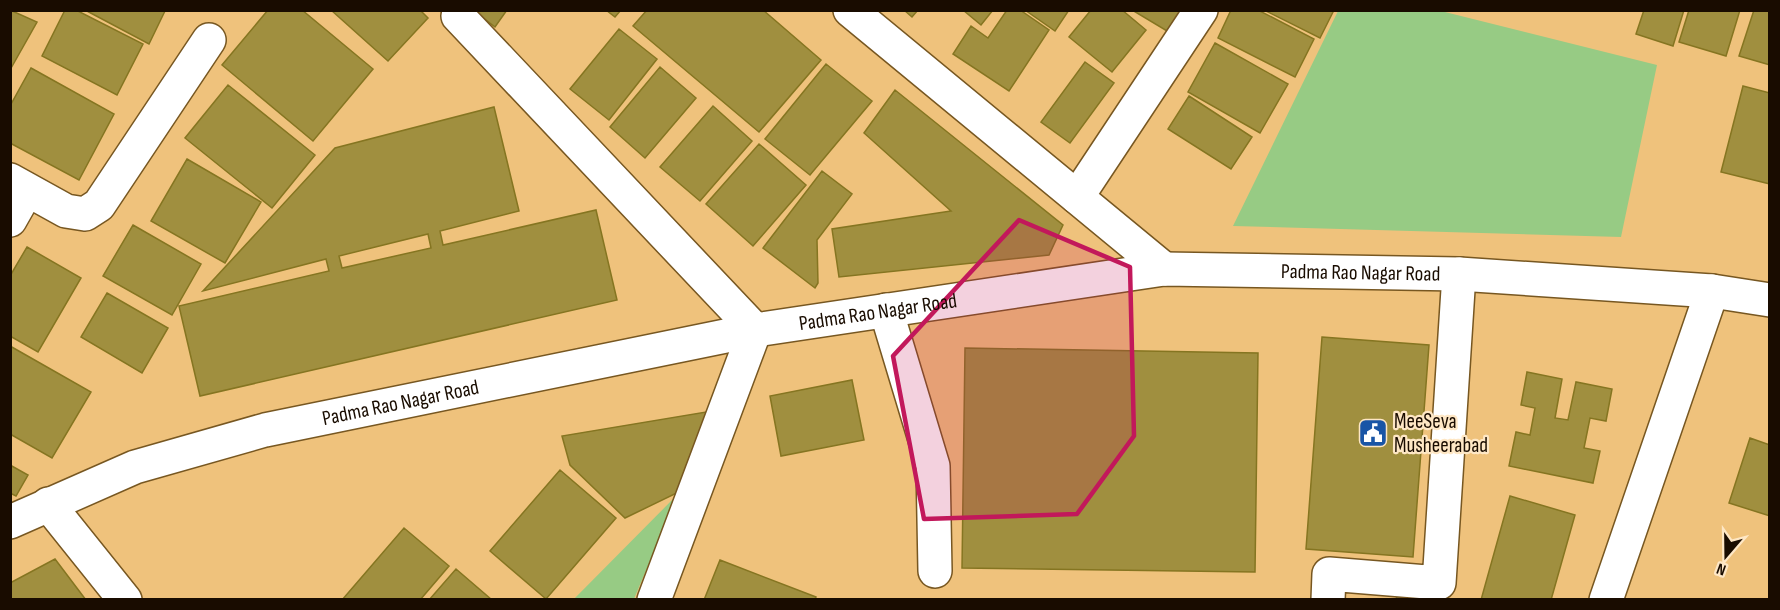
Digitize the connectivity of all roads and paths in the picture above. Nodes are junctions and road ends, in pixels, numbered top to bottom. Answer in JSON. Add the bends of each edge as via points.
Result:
{"nodes":[{"id":1,"x":850,"y":10,"type":"edge"},
{"id":2,"x":1202,"y":10,"type":"edge"},
{"id":3,"x":458,"y":16,"type":"dead end"},
{"id":4,"x":209,"y":40,"type":"dead end"},
{"id":5,"x":19,"y":185,"type":"edge"},
{"id":6,"x":1077,"y":197,"type":"junction"},
{"id":7,"x":10,"y":220,"type":"edge"},
{"id":8,"x":1164,"y":269,"type":"junction"},
{"id":9,"x":1459,"y":274,"type":"junction"},
{"id":10,"x":1712,"y":291,"type":"junction"},
{"id":11,"x":1770,"y":300,"type":"edge"},
{"id":12,"x":886,"y":310,"type":"junction"},
{"id":13,"x":755,"y":330,"type":"junction"},
{"id":14,"x":48,"y":504,"type":"junction"},
{"id":15,"x":10,"y":522,"type":"edge"},
{"id":16,"x":935,"y":572,"type":"dead end"},
{"id":17,"x":125,"y":600,"type":"edge"},
{"id":18,"x":654,"y":600,"type":"edge"},
{"id":19,"x":1328,"y":600,"type":"edge"},
{"id":20,"x":1606,"y":600,"type":"edge"}],
"edges":[{"from":1,"to":6,"type":"street"},
{"from":2,"to":6,"type":"street"},
{"from":3,"to":13,"type":"street"},
{"from":4,"to":5,"type":"street","via":[[99,205],[85,214],[66,211]]},
{"from":5,"to":7,"type":"street"},
{"from":6,"to":8,"type":"street"},
{"from":8,"to":9,"type":"street","name":"Padma Rao Nagar Road"},
{"from":8,"to":12,"type":"street","name":"Padma Rao Nagar Road"},
{"from":9,"to":10,"type":"street","name":"Padma Rao Nagar Road"},
{"from":9,"to":19,"type":"street","via":[[1439,583],[1329,574]]},
{"from":10,"to":11,"type":"street","name":"Padma Rao Nagar Road"},
{"from":10,"to":20,"type":"street"},
{"from":12,"to":13,"type":"street","name":"Padma Rao Nagar Road"},
{"from":12,"to":16,"type":"street","via":[[933,466]]},
{"from":13,"to":14,"type":"street","name":"Padma Rao Nagar Road","via":[[265,430],[135,467]]},
{"from":13,"to":18,"type":"street"},
{"from":14,"to":15,"type":"street","name":"Padma Rao Nagar Road"},
{"from":14,"to":17,"type":"street"}]}
